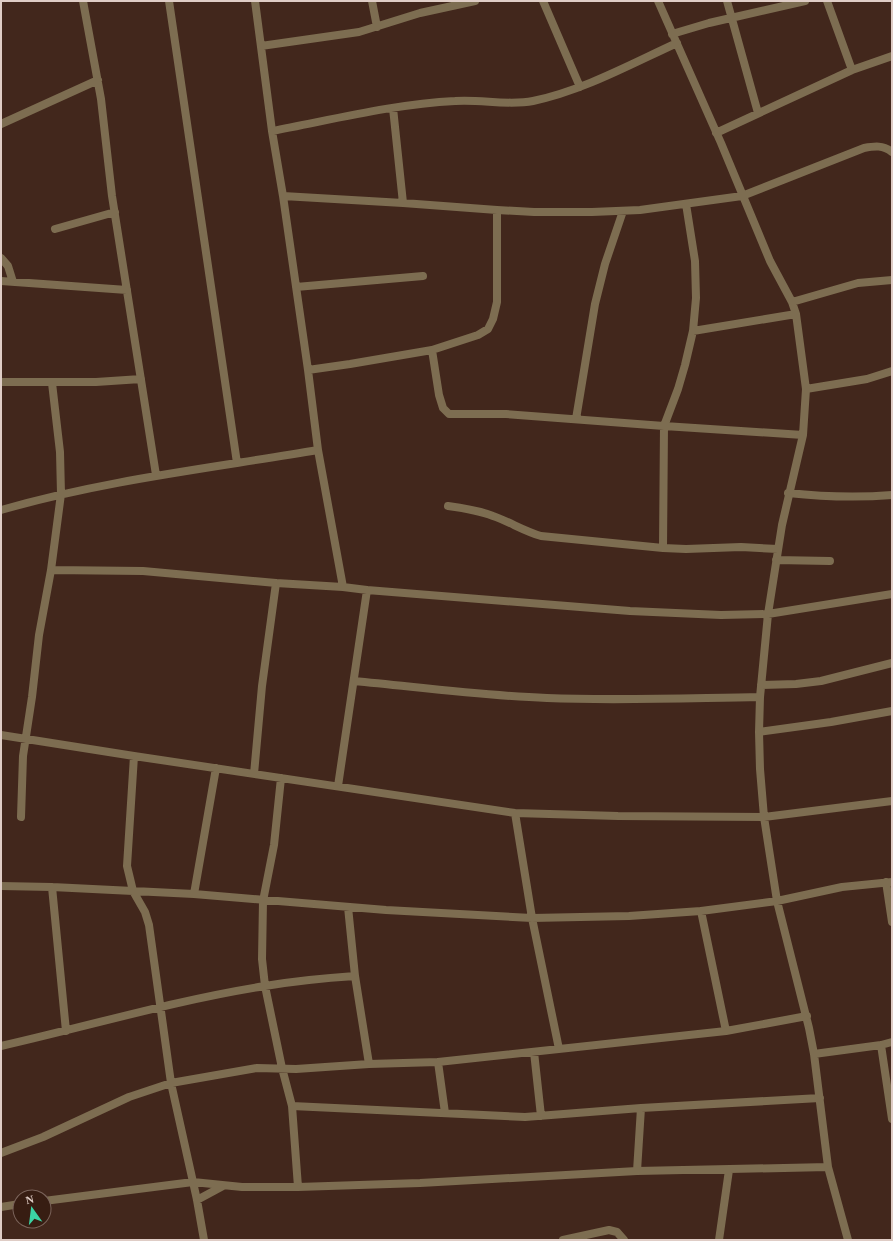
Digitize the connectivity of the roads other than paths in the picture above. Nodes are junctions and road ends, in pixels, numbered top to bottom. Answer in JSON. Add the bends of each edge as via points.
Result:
{"nodes":[{"id":1,"x":83,"y":1,"type":"edge"},
{"id":2,"x":169,"y":1,"type":"edge"},
{"id":3,"x":255,"y":1,"type":"edge"},
{"id":4,"x":372,"y":1,"type":"edge"},
{"id":5,"x":475,"y":1,"type":"edge"},
{"id":6,"x":543,"y":1,"type":"edge"},
{"id":7,"x":658,"y":1,"type":"edge"},
{"id":8,"x":727,"y":1,"type":"edge"},
{"id":9,"x":805,"y":1,"type":"edge"},
{"id":10,"x":827,"y":1,"type":"edge"},
{"id":11,"x":731,"y":18,"type":"junction"},
{"id":12,"x":377,"y":27,"type":"junction"},
{"id":13,"x":672,"y":34,"type":"junction"},
{"id":14,"x":676,"y":43,"type":"junction"},
{"id":15,"x":261,"y":46,"type":"junction"},
{"id":16,"x":892,"y":56,"type":"edge"},
{"id":17,"x":852,"y":70,"type":"junction"},
{"id":18,"x":98,"y":80,"type":"junction"},
{"id":19,"x":580,"y":87,"type":"junction"},
{"id":20,"x":393,"y":108,"type":"junction"},
{"id":21,"x":758,"y":113,"type":"junction"},
{"id":22,"x":1,"y":124,"type":"edge"},
{"id":23,"x":272,"y":131,"type":"junction"},
{"id":24,"x":716,"y":133,"type":"junction"},
{"id":25,"x":892,"y":152,"type":"edge"},
{"id":26,"x":283,"y":196,"type":"junction"},
{"id":27,"x":742,"y":196,"type":"junction"},
{"id":28,"x":403,"y":203,"type":"junction"},
{"id":29,"x":686,"y":204,"type":"junction"},
{"id":30,"x":497,"y":210,"type":"junction"},
{"id":31,"x":623,"y":211,"type":"junction"},
{"id":32,"x":115,"y":212,"type":"junction"},
{"id":33,"x":55,"y":229,"type":"dead end"},
{"id":34,"x":1,"y":258,"type":"edge"},
{"id":35,"x":423,"y":276,"type":"dead end"},
{"id":36,"x":892,"y":280,"type":"edge"},
{"id":37,"x":1,"y":281,"type":"edge"},
{"id":38,"x":13,"y":282,"type":"junction"},
{"id":39,"x":296,"y":287,"type":"junction"},
{"id":40,"x":127,"y":290,"type":"junction"},
{"id":41,"x":792,"y":302,"type":"junction"},
{"id":42,"x":796,"y":314,"type":"junction"},
{"id":43,"x":693,"y":331,"type":"junction"},
{"id":44,"x":432,"y":350,"type":"junction"},
{"id":45,"x":308,"y":370,"type":"junction"},
{"id":46,"x":892,"y":371,"type":"edge"},
{"id":47,"x":141,"y":379,"type":"junction"},
{"id":48,"x":1,"y":382,"type":"edge"},
{"id":49,"x":52,"y":383,"type":"junction"},
{"id":50,"x":806,"y":389,"type":"junction"},
{"id":51,"x":576,"y":419,"type":"junction"},
{"id":52,"x":664,"y":426,"type":"junction"},
{"id":53,"x":803,"y":435,"type":"junction"},
{"id":54,"x":318,"y":450,"type":"junction"},
{"id":55,"x":237,"y":463,"type":"junction"},
{"id":56,"x":156,"y":475,"type":"junction"},
{"id":57,"x":788,"y":493,"type":"junction"},
{"id":58,"x":61,"y":494,"type":"junction"},
{"id":59,"x":892,"y":495,"type":"edge"},
{"id":60,"x":448,"y":506,"type":"dead end"},
{"id":61,"x":1,"y":510,"type":"edge"},
{"id":62,"x":663,"y":548,"type":"junction"},
{"id":63,"x":778,"y":550,"type":"junction"},
{"id":64,"x":776,"y":560,"type":"junction"},
{"id":65,"x":830,"y":561,"type":"dead end"},
{"id":66,"x":51,"y":570,"type":"junction"},
{"id":67,"x":276,"y":583,"type":"junction"},
{"id":68,"x":343,"y":587,"type":"junction"},
{"id":69,"x":367,"y":590,"type":"junction"},
{"id":70,"x":892,"y":594,"type":"edge"},
{"id":71,"x":768,"y":614,"type":"junction"},
{"id":72,"x":892,"y":663,"type":"edge"},
{"id":73,"x":354,"y":681,"type":"junction"},
{"id":74,"x":761,"y":685,"type":"junction"},
{"id":75,"x":760,"y":698,"type":"junction"},
{"id":76,"x":892,"y":711,"type":"edge"},
{"id":77,"x":759,"y":732,"type":"junction"},
{"id":78,"x":1,"y":735,"type":"edge"},
{"id":79,"x":26,"y":739,"type":"junction"},
{"id":80,"x":134,"y":756,"type":"junction"},
{"id":81,"x":216,"y":768,"type":"junction"},
{"id":82,"x":254,"y":774,"type":"junction"},
{"id":83,"x":280,"y":778,"type":"junction"},
{"id":84,"x":338,"y":786,"type":"junction"},
{"id":85,"x":892,"y":802,"type":"edge"},
{"id":86,"x":515,"y":813,"type":"junction"},
{"id":87,"x":21,"y":817,"type":"dead end"},
{"id":88,"x":764,"y":817,"type":"junction"},
{"id":89,"x":889,"y":882,"type":"edge"},
{"id":90,"x":1,"y":886,"type":"edge"},
{"id":91,"x":52,"y":887,"type":"junction"},
{"id":92,"x":133,"y":891,"type":"junction"},
{"id":93,"x":194,"y":894,"type":"junction"},
{"id":94,"x":263,"y":901,"type":"junction"},
{"id":95,"x":777,"y":901,"type":"junction"},
{"id":96,"x":348,"y":907,"type":"junction"},
{"id":97,"x":701,"y":911,"type":"junction"},
{"id":98,"x":532,"y":918,"type":"junction"},
{"id":99,"x":892,"y":922,"type":"edge"},
{"id":100,"x":355,"y":976,"type":"junction"},
{"id":101,"x":265,"y":986,"type":"junction"},
{"id":102,"x":161,"y":1008,"type":"junction"},
{"id":103,"x":807,"y":1016,"type":"junction"},
{"id":104,"x":66,"y":1031,"type":"junction"},
{"id":105,"x":726,"y":1031,"type":"junction"},
{"id":106,"x":892,"y":1042,"type":"edge"},
{"id":107,"x":881,"y":1045,"type":"junction"},
{"id":108,"x":1,"y":1046,"type":"edge"},
{"id":109,"x":559,"y":1049,"type":"junction"},
{"id":110,"x":534,"y":1052,"type":"junction"},
{"id":111,"x":814,"y":1054,"type":"junction"},
{"id":112,"x":438,"y":1062,"type":"junction"},
{"id":113,"x":369,"y":1064,"type":"junction"},
{"id":114,"x":282,"y":1068,"type":"junction"},
{"id":115,"x":171,"y":1083,"type":"junction"},
{"id":116,"x":820,"y":1098,"type":"junction"},
{"id":117,"x":292,"y":1106,"type":"junction"},
{"id":118,"x":641,"y":1108,"type":"junction"},
{"id":119,"x":445,"y":1114,"type":"junction"},
{"id":120,"x":541,"y":1116,"type":"junction"},
{"id":121,"x":892,"y":1119,"type":"edge"},
{"id":122,"x":1,"y":1154,"type":"edge"},
{"id":123,"x":828,"y":1167,"type":"junction"},
{"id":124,"x":728,"y":1170,"type":"junction"},
{"id":125,"x":637,"y":1171,"type":"junction"},
{"id":126,"x":193,"y":1182,"type":"junction"},
{"id":127,"x":223,"y":1186,"type":"junction"},
{"id":128,"x":298,"y":1187,"type":"junction"},
{"id":129,"x":52,"y":1200,"type":"edge"},
{"id":130,"x":197,"y":1200,"type":"junction"},
{"id":131,"x":12,"y":1205,"type":"edge"},
{"id":132,"x":1,"y":1207,"type":"edge"},
{"id":133,"x":202,"y":1240,"type":"edge"},
{"id":134,"x":563,"y":1240,"type":"edge"},
{"id":135,"x":624,"y":1240,"type":"edge"},
{"id":136,"x":719,"y":1240,"type":"edge"},
{"id":137,"x":848,"y":1240,"type":"edge"}],
"edges":[{"from":1,"to":18,"type":"street"},
{"from":2,"to":55,"type":"street"},
{"from":3,"to":15,"type":"street"},
{"from":4,"to":12,"type":"street"},
{"from":5,"to":12,"type":"street","via":[[420,13]]},
{"from":6,"to":19,"type":"street"},
{"from":7,"to":13,"type":"street"},
{"from":8,"to":11,"type":"street"},
{"from":9,"to":11,"type":"street"},
{"from":10,"to":17,"type":"street"},
{"from":11,"to":13,"type":"street"},
{"from":11,"to":21,"type":"street"},
{"from":12,"to":15,"type":"street","via":[[359,32]]},
{"from":13,"to":14,"type":"street"},
{"from":14,"to":19,"type":"street"},
{"from":14,"to":24,"type":"street"},
{"from":15,"to":23,"type":"street"},
{"from":16,"to":17,"type":"street"},
{"from":17,"to":21,"type":"street"},
{"from":18,"to":22,"type":"street"},
{"from":18,"to":32,"type":"street"},
{"from":19,"to":20,"type":"street","via":[[516,104],[455,101]]},
{"from":20,"to":23,"type":"street"},
{"from":20,"to":28,"type":"street"},
{"from":21,"to":24,"type":"street"},
{"from":23,"to":26,"type":"street"},
{"from":24,"to":27,"type":"street"},
{"from":25,"to":27,"type":"street","via":[[878,146],[864,148]]},
{"from":26,"to":28,"type":"street"},
{"from":26,"to":39,"type":"street"},
{"from":27,"to":29,"type":"street"},
{"from":27,"to":41,"type":"street","via":[[770,261]]},
{"from":28,"to":30,"type":"street"},
{"from":29,"to":31,"type":"street"},
{"from":29,"to":43,"type":"street","via":[[695,261],[696,298]]},
{"from":30,"to":31,"type":"street"},
{"from":30,"to":44,"type":"street","via":[[497,302],[494,319],[488,329],[478,335]]},
{"from":31,"to":51,"type":"street","via":[[595,304]]},
{"from":32,"to":33,"type":"street"},
{"from":32,"to":40,"type":"street"},
{"from":34,"to":38,"type":"street","via":[[8,266]]},
{"from":35,"to":39,"type":"street"},
{"from":36,"to":41,"type":"street","via":[[858,283]]},
{"from":37,"to":38,"type":"street"},
{"from":38,"to":40,"type":"street"},
{"from":39,"to":45,"type":"street"},
{"from":40,"to":47,"type":"street"},
{"from":41,"to":42,"type":"street"},
{"from":42,"to":43,"type":"street"},
{"from":42,"to":50,"type":"street"},
{"from":43,"to":52,"type":"street","via":[[678,389]]},
{"from":44,"to":45,"type":"street"},
{"from":44,"to":51,"type":"street","via":[[439,395],[443,408],[450,414],[506,414]]},
{"from":45,"to":54,"type":"street"},
{"from":46,"to":50,"type":"street","via":[[867,379]]},
{"from":47,"to":49,"type":"street"},
{"from":47,"to":56,"type":"street"},
{"from":48,"to":49,"type":"street"},
{"from":49,"to":58,"type":"street","via":[[60,452]]},
{"from":50,"to":53,"type":"street"},
{"from":51,"to":52,"type":"street"},
{"from":52,"to":53,"type":"street"},
{"from":52,"to":62,"type":"street"},
{"from":53,"to":57,"type":"street"},
{"from":54,"to":55,"type":"street"},
{"from":54,"to":68,"type":"street"},
{"from":55,"to":56,"type":"street"},
{"from":56,"to":58,"type":"street"},
{"from":57,"to":59,"type":"street","via":[[860,498]]},
{"from":57,"to":63,"type":"street"},
{"from":58,"to":61,"type":"street"},
{"from":58,"to":66,"type":"street"},
{"from":60,"to":62,"type":"street","via":[[474,509],[542,536]]},
{"from":62,"to":63,"type":"street","via":[[741,547]]},
{"from":63,"to":64,"type":"street"},
{"from":64,"to":65,"type":"street"},
{"from":64,"to":71,"type":"street"},
{"from":66,"to":67,"type":"street","via":[[143,570]]},
{"from":66,"to":79,"type":"street","via":[[39,635]]},
{"from":67,"to":68,"type":"street"},
{"from":67,"to":82,"type":"street","via":[[262,686]]},
{"from":68,"to":69,"type":"street"},
{"from":69,"to":71,"type":"street","via":[[630,611]]},
{"from":69,"to":73,"type":"street"},
{"from":70,"to":71,"type":"street"},
{"from":71,"to":74,"type":"street"},
{"from":72,"to":74,"type":"street","via":[[821,681]]},
{"from":73,"to":75,"type":"street","via":[[546,698]]},
{"from":73,"to":84,"type":"street"},
{"from":74,"to":75,"type":"street"},
{"from":75,"to":77,"type":"street"},
{"from":76,"to":77,"type":"street"},
{"from":77,"to":88,"type":"street"},
{"from":78,"to":79,"type":"street"},
{"from":79,"to":80,"type":"street"},
{"from":79,"to":87,"type":"street"},
{"from":80,"to":81,"type":"street"},
{"from":80,"to":92,"type":"street","via":[[127,866]]},
{"from":81,"to":82,"type":"street"},
{"from":81,"to":93,"type":"street"},
{"from":82,"to":83,"type":"street"},
{"from":83,"to":84,"type":"street"},
{"from":83,"to":94,"type":"street","via":[[274,845]]},
{"from":84,"to":86,"type":"street"},
{"from":85,"to":88,"type":"street"},
{"from":86,"to":88,"type":"street"},
{"from":86,"to":98,"type":"street"},
{"from":88,"to":95,"type":"street"},
{"from":89,"to":95,"type":"street","via":[[842,887]]},
{"from":89,"to":99,"type":"street"},
{"from":90,"to":91,"type":"street"},
{"from":91,"to":92,"type":"street"},
{"from":91,"to":104,"type":"street"},
{"from":92,"to":93,"type":"street"},
{"from":92,"to":102,"type":"street","via":[[148,918]]},
{"from":93,"to":94,"type":"street"},
{"from":94,"to":96,"type":"street"},
{"from":94,"to":101,"type":"street","via":[[262,959]]},
{"from":95,"to":97,"type":"street"},
{"from":95,"to":103,"type":"street"},
{"from":96,"to":98,"type":"street"},
{"from":96,"to":100,"type":"street"},
{"from":97,"to":98,"type":"street","via":[[630,916]]},
{"from":97,"to":105,"type":"street"},
{"from":98,"to":109,"type":"street"},
{"from":100,"to":101,"type":"street"},
{"from":100,"to":113,"type":"street"},
{"from":101,"to":102,"type":"street"},
{"from":101,"to":114,"type":"street"},
{"from":102,"to":104,"type":"street"},
{"from":102,"to":115,"type":"street"},
{"from":103,"to":105,"type":"street"},
{"from":103,"to":111,"type":"street"},
{"from":104,"to":108,"type":"street"},
{"from":105,"to":109,"type":"street"},
{"from":106,"to":107,"type":"street"},
{"from":107,"to":111,"type":"street"},
{"from":107,"to":121,"type":"street"},
{"from":109,"to":110,"type":"street"},
{"from":110,"to":112,"type":"street"},
{"from":110,"to":120,"type":"street"},
{"from":111,"to":116,"type":"street"},
{"from":112,"to":113,"type":"street"},
{"from":112,"to":119,"type":"street"},
{"from":113,"to":114,"type":"street"},
{"from":114,"to":115,"type":"street","via":[[257,1068]]},
{"from":114,"to":117,"type":"street"},
{"from":115,"to":122,"type":"street","via":[[129,1097],[43,1138]]},
{"from":115,"to":126,"type":"street"},
{"from":116,"to":118,"type":"street"},
{"from":116,"to":123,"type":"street"},
{"from":117,"to":119,"type":"street"},
{"from":117,"to":128,"type":"street"},
{"from":118,"to":120,"type":"street"},
{"from":118,"to":125,"type":"street"},
{"from":119,"to":120,"type":"street"},
{"from":123,"to":124,"type":"street"},
{"from":123,"to":137,"type":"street"},
{"from":124,"to":125,"type":"street"},
{"from":124,"to":136,"type":"street"},
{"from":125,"to":128,"type":"street"},
{"from":126,"to":127,"type":"street"},
{"from":126,"to":129,"type":"street"},
{"from":126,"to":130,"type":"street"},
{"from":127,"to":128,"type":"street"},
{"from":127,"to":130,"type":"street"},
{"from":130,"to":133,"type":"street"},
{"from":131,"to":132,"type":"street"},
{"from":134,"to":135,"type":"street","via":[[609,1230],[617,1232]]}]}
